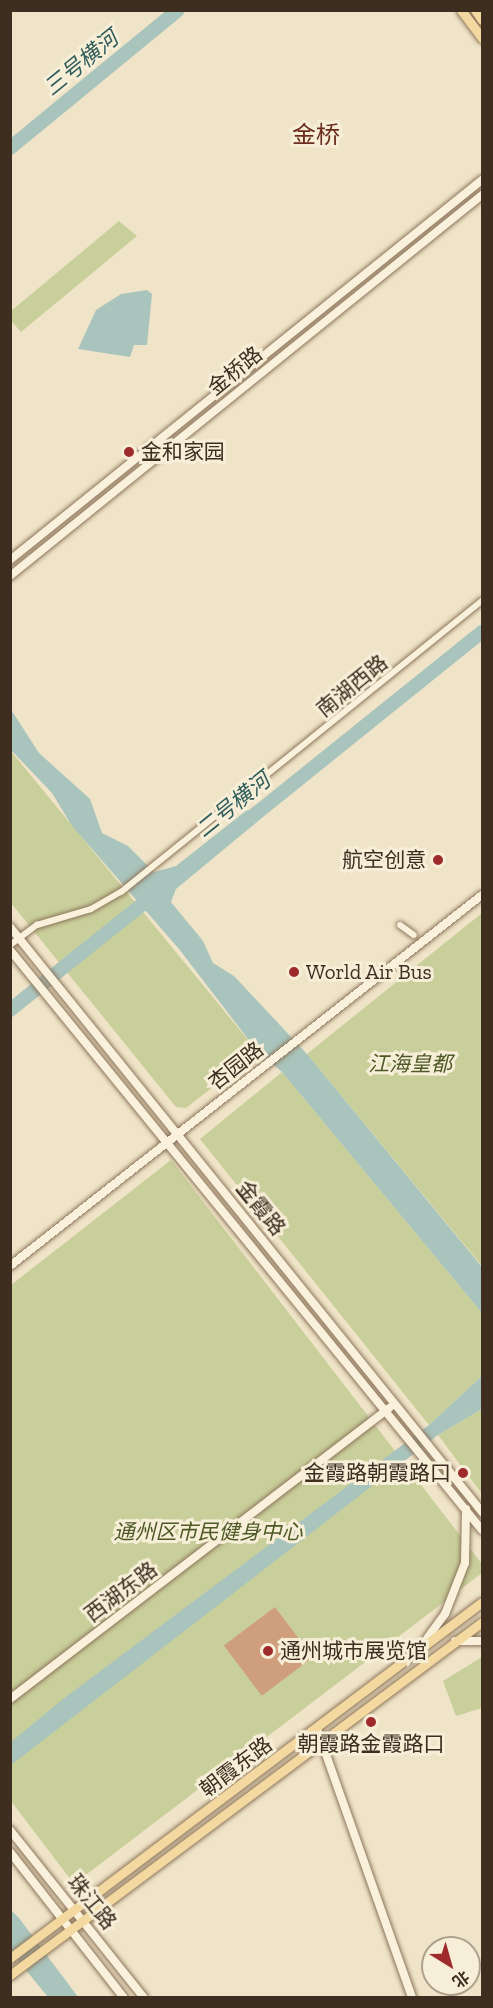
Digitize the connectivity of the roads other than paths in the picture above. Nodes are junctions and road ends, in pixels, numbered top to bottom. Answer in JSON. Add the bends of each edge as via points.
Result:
{"nodes":[{"id":1,"x":461,"y":10,"type":"edge"},
{"id":2,"x":474,"y":10,"type":"edge"},
{"id":3,"x":483,"y":21,"type":"edge"},
{"id":4,"x":483,"y":38,"type":"edge"},
{"id":5,"x":483,"y":180,"type":"edge"},
{"id":6,"x":483,"y":195,"type":"edge"},
{"id":7,"x":10,"y":560,"type":"edge"},
{"id":8,"x":10,"y":576,"type":"edge"},
{"id":9,"x":483,"y":601,"type":"edge"},
{"id":10,"x":483,"y":894,"type":"edge"},
{"id":11,"x":400,"y":926,"type":"dead end"},
{"id":12,"x":10,"y":927,"type":"edge"},
{"id":13,"x":414,"y":935,"type":"dead end"},
{"id":14,"x":19,"y":938,"type":"junction"},
{"id":15,"x":10,"y":945,"type":"edge"},
{"id":16,"x":10,"y":950,"type":"edge"},
{"id":17,"x":179,"y":1134,"type":"junction"},
{"id":18,"x":170,"y":1140,"type":"junction"},
{"id":19,"x":10,"y":1266,"type":"edge"},
{"id":20,"x":396,"y":1404,"type":"junction"},
{"id":21,"x":388,"y":1409,"type":"junction"},
{"id":22,"x":470,"y":1496,"type":"junction"},
{"id":23,"x":483,"y":1503,"type":"edge"},
{"id":24,"x":466,"y":1509,"type":"junction"},
{"id":25,"x":483,"y":1512,"type":"edge"},
{"id":26,"x":483,"y":1530,"type":"edge"},
{"id":27,"x":483,"y":1602,"type":"edge"},
{"id":28,"x":483,"y":1622,"type":"edge"},
{"id":29,"x":455,"y":1641,"type":"junction"},
{"id":30,"x":483,"y":1641,"type":"edge"},
{"id":31,"x":419,"y":1651,"type":"junction"},
{"id":32,"x":10,"y":1699,"type":"edge"},
{"id":33,"x":317,"y":1729,"type":"junction"},
{"id":34,"x":322,"y":1741,"type":"junction"},
{"id":35,"x":10,"y":1830,"type":"edge"},
{"id":36,"x":10,"y":1852,"type":"edge"},
{"id":37,"x":75,"y":1909,"type":"junction"},
{"id":38,"x":63,"y":1918,"type":"junction"},
{"id":39,"x":82,"y":1919,"type":"junction"},
{"id":40,"x":71,"y":1929,"type":"junction"},
{"id":41,"x":10,"y":1958,"type":"edge"},
{"id":42,"x":11,"y":1975,"type":"edge"},
{"id":43,"x":124,"y":1998,"type":"edge"},
{"id":44,"x":144,"y":1998,"type":"edge"},
{"id":45,"x":412,"y":1998,"type":"edge"}],
"edges":[{"from":1,"to":4,"type":"main road"},
{"from":2,"to":3,"type":"main road"},
{"from":5,"to":7,"type":"street","name":"金桥路"},
{"from":6,"to":8,"type":"street","name":"金桥路"},
{"from":9,"to":14,"type":"street","name":"南湖西路","via":[[121,892],[91,909],[37,925]]},
{"from":10,"to":17,"type":"street","name":"杏园路"},
{"from":11,"to":13,"type":"street"},
{"from":12,"to":14,"type":"street","name":"金霞路"},
{"from":14,"to":15,"type":"street","name":"南湖西路"},
{"from":14,"to":17,"type":"street","name":"金霞路"},
{"from":16,"to":18,"type":"street","name":"金霞路"},
{"from":17,"to":18,"type":"street","name":"杏园路"},
{"from":17,"to":20,"type":"street","name":"金霞路"},
{"from":18,"to":19,"type":"street","name":"杏园路"},
{"from":18,"to":21,"type":"street","name":"金霞路"},
{"from":20,"to":21,"type":"street","name":"西湖东路"},
{"from":20,"to":22,"type":"street","name":"金霞路"},
{"from":21,"to":24,"type":"street","name":"金霞路"},
{"from":21,"to":32,"type":"street","name":"西湖东路"},
{"from":22,"to":23,"type":"street"},
{"from":22,"to":25,"type":"street","name":"金霞路"},
{"from":24,"to":26,"type":"street","name":"金霞路"},
{"from":24,"to":31,"type":"street","via":[[465,1563],[444,1614]]},
{"from":27,"to":31,"type":"main road","name":"朝霞东路"},
{"from":28,"to":29,"type":"main road","name":"朝霞东路"},
{"from":29,"to":30,"type":"street"},
{"from":29,"to":34,"type":"main road","name":"朝霞东路"},
{"from":31,"to":33,"type":"main road","name":"朝霞东路"},
{"from":33,"to":34,"type":"street"},
{"from":33,"to":37,"type":"main road","name":"朝霞东路"},
{"from":34,"to":39,"type":"main road","name":"朝霞东路"},
{"from":34,"to":45,"type":"street"},
{"from":35,"to":37,"type":"street","name":"珠江路"},
{"from":36,"to":38,"type":"street","name":"珠江路"},
{"from":37,"to":38,"type":"main road","name":"朝霞东路"},
{"from":37,"to":39,"type":"street","name":"珠江路"},
{"from":38,"to":40,"type":"street","name":"珠江路"},
{"from":38,"to":41,"type":"main road","name":"朝霞东路"},
{"from":39,"to":40,"type":"main road","name":"朝霞东路"},
{"from":39,"to":44,"type":"street","name":"珠江路"},
{"from":40,"to":42,"type":"main road","name":"朝霞东路"},
{"from":40,"to":43,"type":"street","name":"珠江路"}]}
